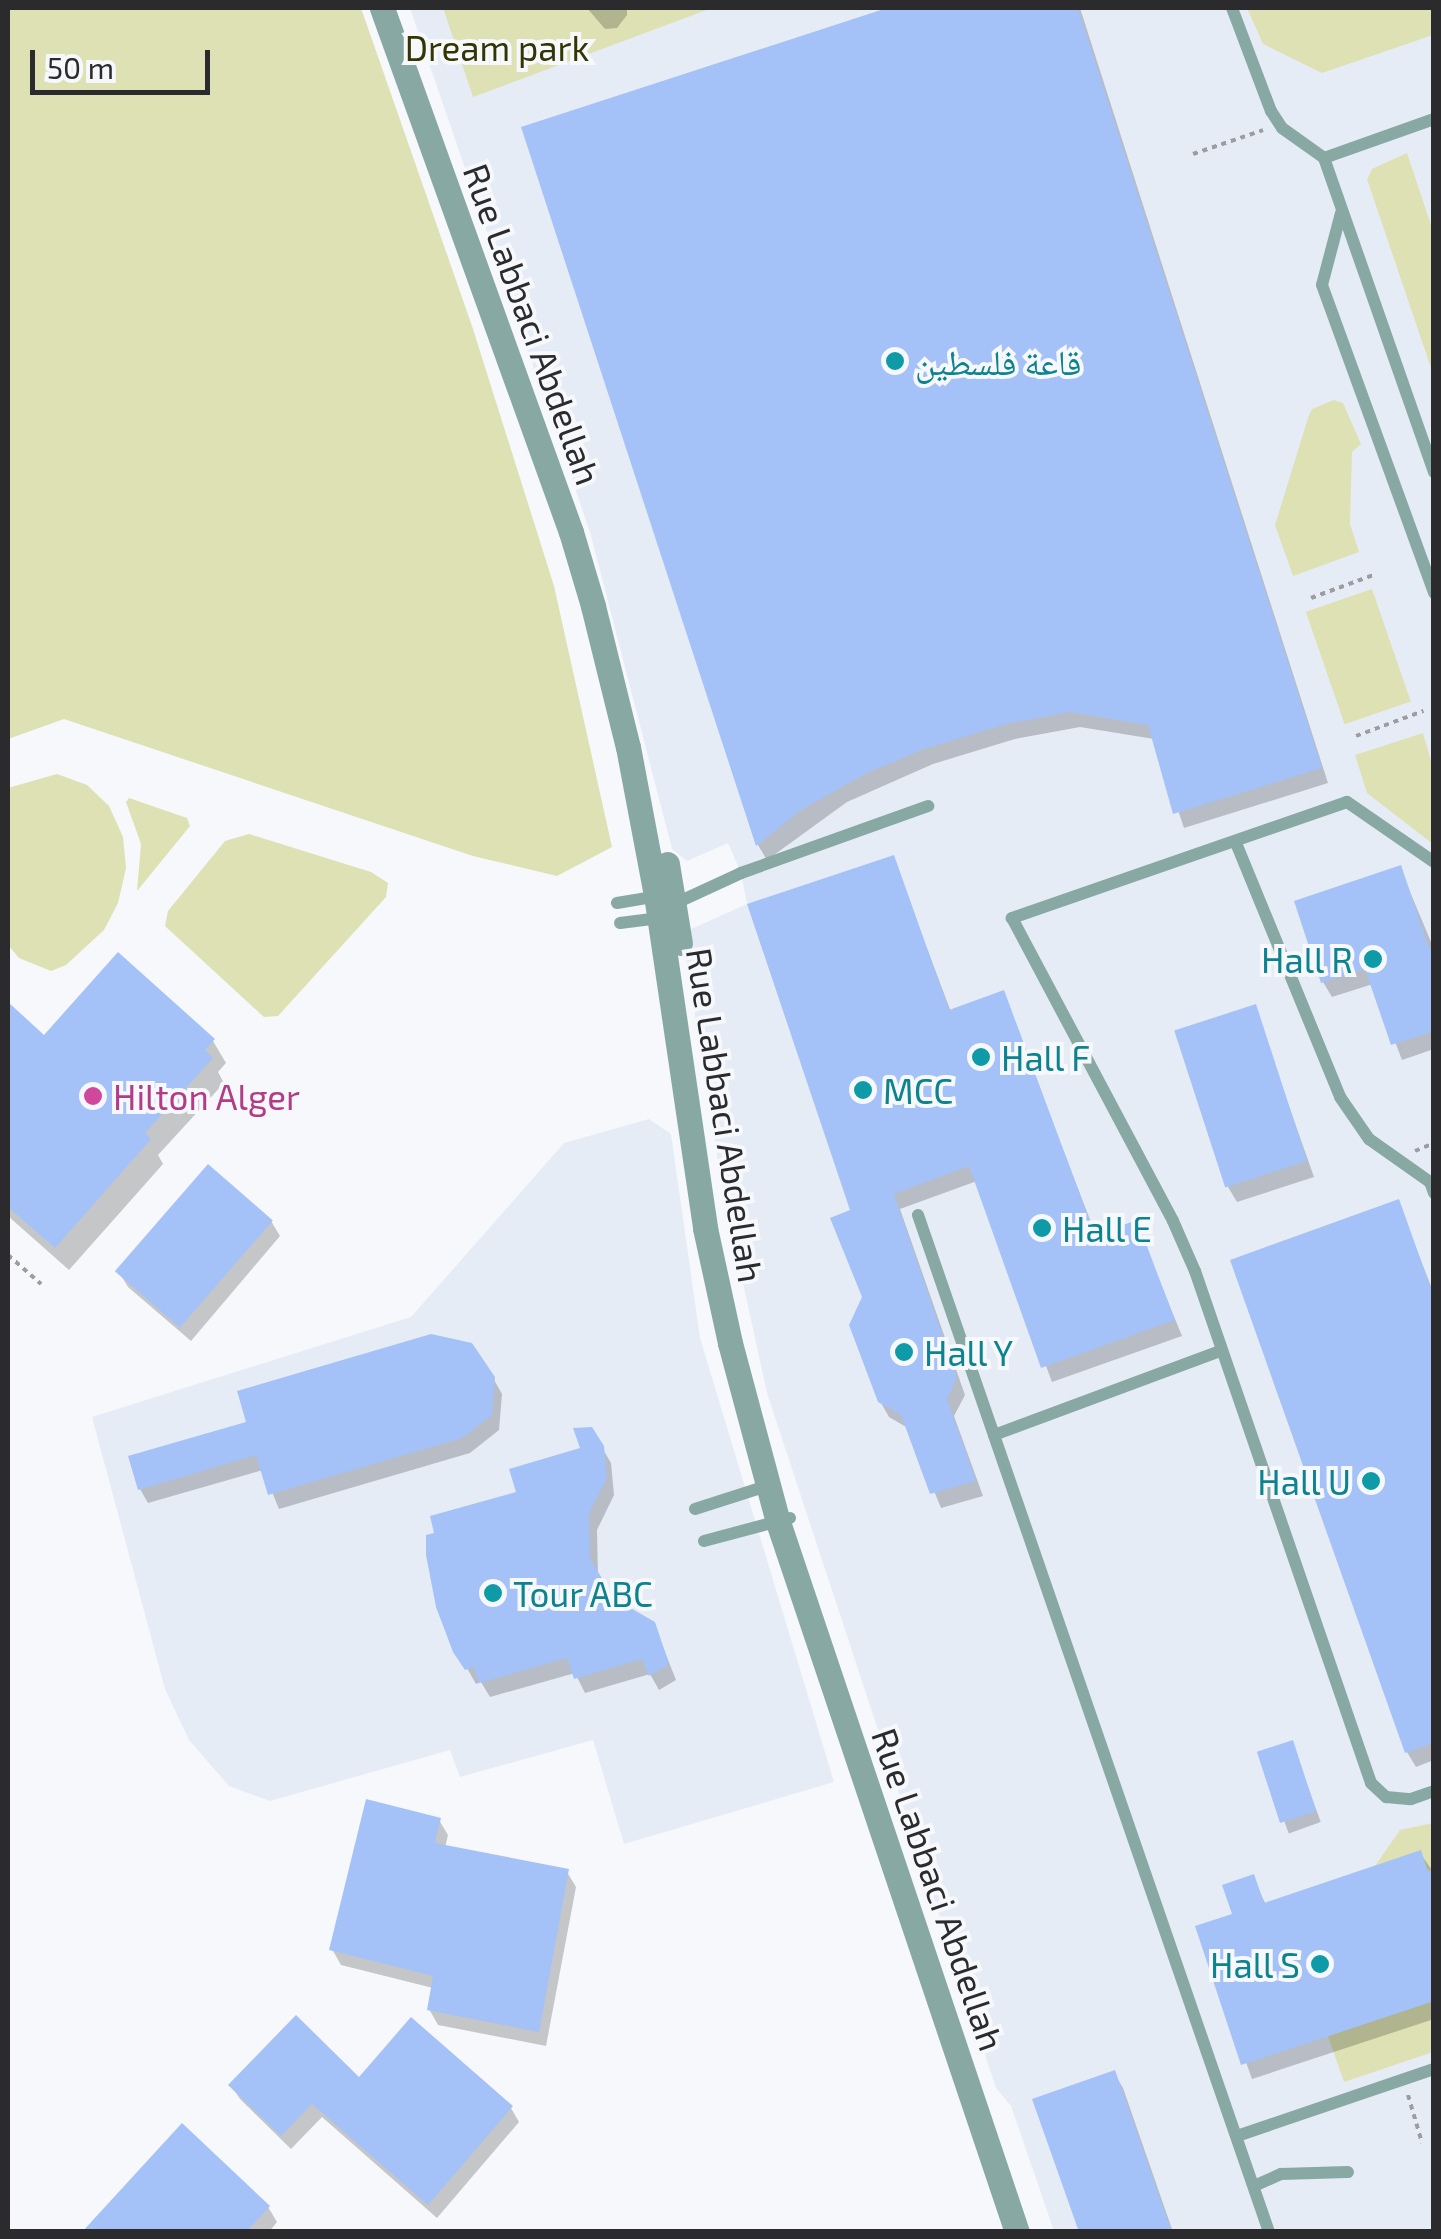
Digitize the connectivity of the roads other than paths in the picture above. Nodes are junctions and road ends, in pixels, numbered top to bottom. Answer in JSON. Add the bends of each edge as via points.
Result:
{"nodes":[{"id":1,"x":382,"y":8,"type":"edge"},
{"id":2,"x":398,"y":8,"type":"edge"},
{"id":3,"x":1232,"y":8,"type":"edge"},
{"id":4,"x":1434,"y":119,"type":"edge"},
{"id":5,"x":1324,"y":158,"type":"junction"},
{"id":6,"x":1341,"y":212,"type":"junction"},
{"id":7,"x":1434,"y":472,"type":"edge"},
{"id":8,"x":1434,"y":593,"type":"edge"},
{"id":9,"x":928,"y":806,"type":"dead end"},
{"id":10,"x":1236,"y":844,"type":"junction"},
{"id":11,"x":1434,"y":862,"type":"edge"},
{"id":12,"x":617,"y":903,"type":"dead end"},
{"id":13,"x":664,"y":905,"type":"junction"},
{"id":14,"x":620,"y":923,"type":"dead end"},
{"id":15,"x":1434,"y":1193,"type":"edge"},
{"id":16,"x":918,"y":1215,"type":"dead end"},
{"id":17,"x":1222,"y":1350,"type":"junction"},
{"id":18,"x":994,"y":1434,"type":"junction"},
{"id":19,"x":774,"y":1483,"type":"junction"},
{"id":20,"x":695,"y":1510,"type":"dead end"},
{"id":21,"x":784,"y":1520,"type":"junction"},
{"id":22,"x":704,"y":1541,"type":"dead end"},
{"id":23,"x":1434,"y":1791,"type":"edge"},
{"id":24,"x":1434,"y":2069,"type":"edge"},
{"id":25,"x":1237,"y":2136,"type":"junction"},
{"id":26,"x":1348,"y":2172,"type":"dead end"},
{"id":27,"x":1254,"y":2186,"type":"junction"},
{"id":28,"x":1017,"y":2232,"type":"edge"},
{"id":29,"x":1032,"y":2232,"type":"edge"},
{"id":30,"x":1270,"y":2232,"type":"edge"}],
"edges":[{"from":1,"to":13,"type":"street","name":"Rue Labbaci Abdellah","via":[[572,532]]},
{"from":2,"to":13,"type":"street","name":"Rue Labbaci Abdellah","via":[[581,531],[640,743]]},
{"from":3,"to":5,"type":"lane","via":[[1282,128]]},
{"from":4,"to":5,"type":"lane"},
{"from":5,"to":6,"type":"lane"},
{"from":6,"to":7,"type":"lane"},
{"from":6,"to":8,"type":"lane","via":[[1322,284]]},
{"from":9,"to":13,"type":"lane"},
{"from":10,"to":11,"type":"lane","via":[[1347,802]]},
{"from":10,"to":15,"type":"lane","via":[[1340,1097],[1370,1138],[1430,1182]]},
{"from":10,"to":17,"type":"lane","via":[[1012,918],[1173,1221]]},
{"from":12,"to":13,"type":"lane"},
{"from":13,"to":14,"type":"lane"},
{"from":13,"to":19,"type":"street","name":"Rue Labbaci Abdellah","via":[[705,1228]]},
{"from":16,"to":18,"type":"lane"},
{"from":17,"to":18,"type":"lane"},
{"from":17,"to":23,"type":"lane","via":[[1370,1784],[1386,1797],[1411,1799]]},
{"from":18,"to":25,"type":"lane"},
{"from":19,"to":20,"type":"lane"},
{"from":19,"to":21,"type":"street","name":"Rue Labbaci Abdellah"},
{"from":21,"to":22,"type":"lane"},
{"from":21,"to":28,"type":"street","name":"Rue Labbaci Abdellah"},
{"from":21,"to":29,"type":"street","name":"Rue Labbaci Abdellah"},
{"from":24,"to":25,"type":"lane"},
{"from":25,"to":27,"type":"lane"},
{"from":26,"to":27,"type":"lane","via":[[1281,2174]]},
{"from":27,"to":30,"type":"lane"}]}
